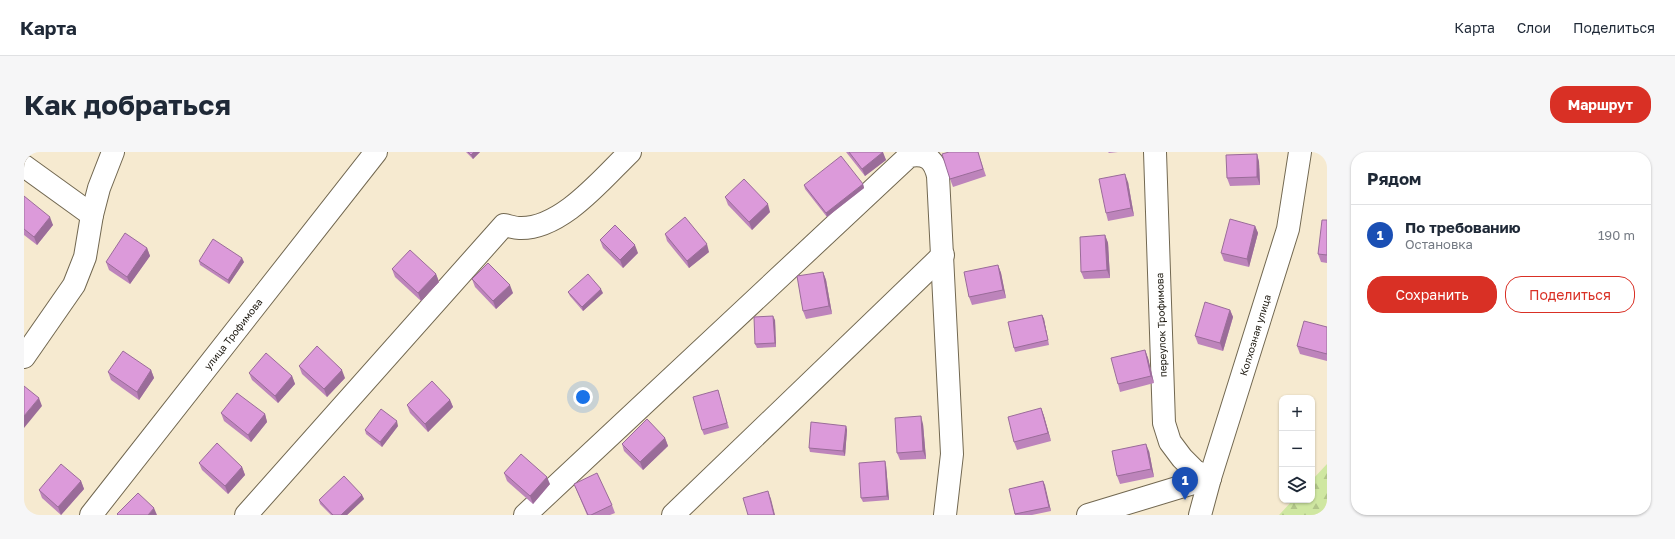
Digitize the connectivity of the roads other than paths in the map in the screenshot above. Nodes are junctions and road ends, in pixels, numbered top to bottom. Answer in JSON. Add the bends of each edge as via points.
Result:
{"nodes":[{"id":1,"x":113,"y":152,"type":"edge"},
{"id":2,"x":376,"y":152,"type":"edge"},
{"id":3,"x":630,"y":152,"type":"edge"},
{"id":4,"x":1155,"y":152,"type":"edge"},
{"id":5,"x":1300,"y":152,"type":"edge"},
{"id":6,"x":24,"y":166,"type":"edge"},
{"id":7,"x":92,"y":214,"type":"junction"},
{"id":8,"x":943,"y":255,"type":"junction"},
{"id":9,"x":24,"y":357,"type":"edge"},
{"id":10,"x":1210,"y":478,"type":"junction"},
{"id":11,"x":91,"y":515,"type":"edge"},
{"id":12,"x":246,"y":515,"type":"edge"},
{"id":13,"x":525,"y":515,"type":"edge"},
{"id":14,"x":673,"y":515,"type":"edge"},
{"id":15,"x":945,"y":515,"type":"edge"},
{"id":16,"x":1088,"y":515,"type":"edge"},
{"id":17,"x":1200,"y":515,"type":"edge"}],
"edges":[{"from":1,"to":7,"type":"street"},
{"from":2,"to":11,"type":"street","name":"улица Трофимова"},
{"from":3,"to":12,"type":"street","via":[[574,206],[554,220],[518,229],[504,225]]},
{"from":4,"to":10,"type":"street","name":"переулок Трофимова","via":[[1164,423],[1170,442],[1182,458],[1195,471]]},
{"from":5,"to":10,"type":"street","name":"Колхозная улица","via":[[1288,229]]},
{"from":6,"to":7,"type":"street"},
{"from":7,"to":9,"type":"street","via":[[85,257],[74,285]]},
{"from":8,"to":13,"type":"street","via":[[936,167],[929,159],[919,154],[909,156]]},
{"from":8,"to":14,"type":"street"},
{"from":8,"to":15,"type":"street","via":[[952,454]]},
{"from":10,"to":16,"type":"street"},
{"from":10,"to":17,"type":"street","name":"Колхозная улица"}]}
